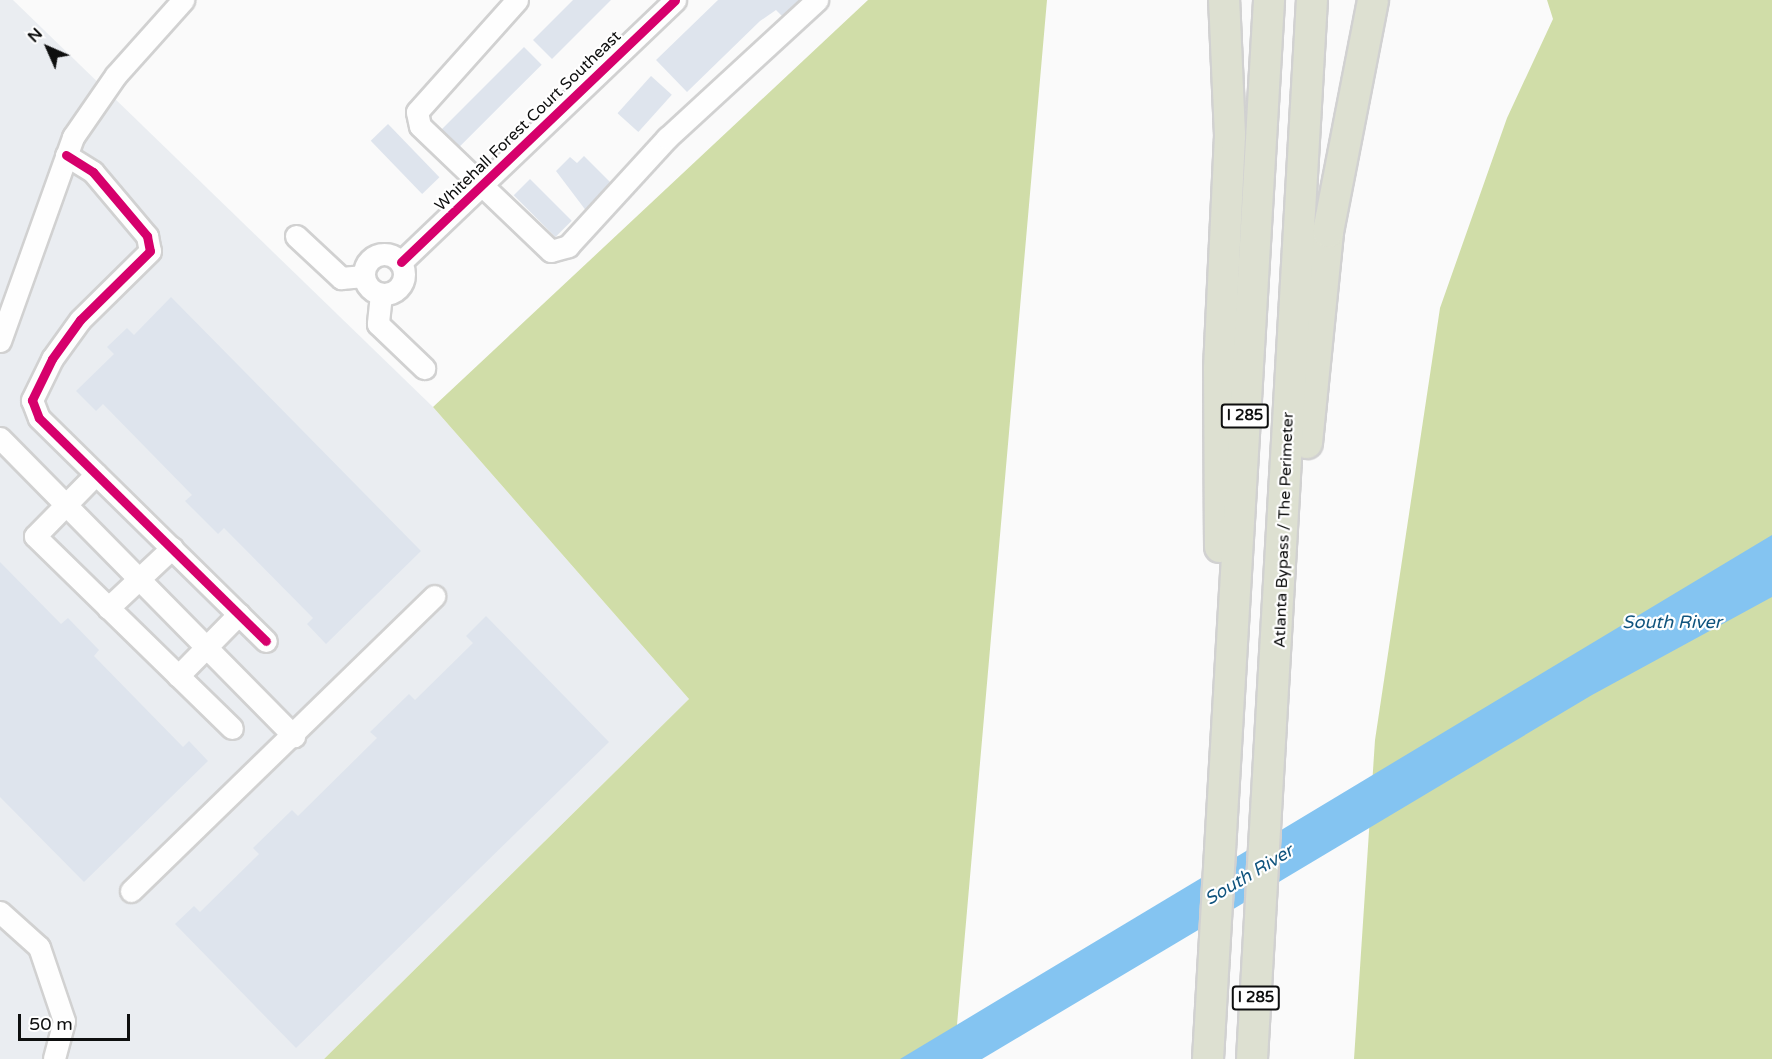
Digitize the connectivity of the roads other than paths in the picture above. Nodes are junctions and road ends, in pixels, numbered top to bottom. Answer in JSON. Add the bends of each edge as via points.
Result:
{"nodes":[{"id":1,"x":183,"y":0,"type":"edge"},
{"id":2,"x":518,"y":0,"type":"edge"},
{"id":3,"x":675,"y":0,"type":"edge"},
{"id":4,"x":817,"y":0,"type":"edge"},
{"id":5,"x":1224,"y":0,"type":"edge"},
{"id":6,"x":1269,"y":0,"type":"edge"},
{"id":7,"x":1312,"y":0,"type":"edge"},
{"id":8,"x":1373,"y":0,"type":"edge"},
{"id":9,"x":66,"y":155,"type":"junction"},
{"id":10,"x":485,"y":186,"type":"junction"},
{"id":11,"x":296,"y":236,"type":"dead end"},
{"id":12,"x":401,"y":262,"type":"junction"},
{"id":13,"x":364,"y":276,"type":"junction"},
{"id":14,"x":381,"y":294,"type":"junction"},
{"id":15,"x":0,"y":341,"type":"edge"},
{"id":16,"x":424,"y":368,"type":"dead end"},
{"id":17,"x":0,"y":438,"type":"edge"},
{"id":18,"x":96,"y":474,"type":"junction"},
{"id":19,"x":68,"y":503,"type":"junction"},
{"id":20,"x":172,"y":548,"type":"junction"},
{"id":21,"x":141,"y":577,"type":"junction"},
{"id":22,"x":434,"y":596,"type":"dead end"},
{"id":23,"x":108,"y":608,"type":"junction"},
{"id":24,"x":239,"y":614,"type":"junction"},
{"id":25,"x":1281,"y":623,"type":"junction"},
{"id":26,"x":266,"y":641,"type":"dead end"},
{"id":27,"x":208,"y":646,"type":"junction"},
{"id":28,"x":178,"y":676,"type":"junction"},
{"id":29,"x":232,"y":728,"type":"dead end"},
{"id":30,"x":294,"y":736,"type":"junction"},
{"id":31,"x":1221,"y":832,"type":"junction"},
{"id":32,"x":131,"y":891,"type":"dead end"},
{"id":33,"x":0,"y":912,"type":"edge"},
{"id":34,"x":54,"y":1059,"type":"edge"},
{"id":35,"x":1208,"y":1059,"type":"edge"},
{"id":36,"x":1252,"y":1059,"type":"edge"}],
"edges":[{"from":1,"to":9,"type":"street","via":[[116,75]]},
{"from":2,"to":10,"type":"street","via":[[417,112],[420,126]]},
{"from":3,"to":10,"type":"street","name":"Whitehall Forest Court Southeast"},
{"from":4,"to":10,"type":"street","via":[[667,138],[568,246],[550,251],[533,239]]},
{"from":5,"to":31,"type":"highway","via":[[1230,135],[1219,369]]},
{"from":6,"to":31,"type":"highway","number":"I 285"},
{"from":7,"to":25,"type":"highway","name":"Atlanta Bypass / The Perimeter","number":"I 285"},
{"from":8,"to":25,"type":"highway","via":[[1348,110],[1322,273],[1302,515]]},
{"from":9,"to":15,"type":"street"},
{"from":9,"to":18,"type":"street","via":[[93,172],[147,236],[147,257],[80,320],[52,359],[32,400],[39,418]]},
{"from":10,"to":12,"type":"street","name":"Whitehall Forest Court Southeast"},
{"from":11,"to":13,"type":"street","via":[[340,278]]},
{"from":12,"to":13,"type":"street","via":[[377,255]]},
{"from":12,"to":14,"type":"street","via":[[403,282],[394,292]]},
{"from":13,"to":14,"type":"street","via":[[370,288]]},
{"from":14,"to":16,"type":"street","via":[[378,324]]},
{"from":17,"to":19,"type":"street"},
{"from":18,"to":19,"type":"street"},
{"from":18,"to":20,"type":"street"},
{"from":19,"to":21,"type":"street"},
{"from":19,"to":23,"type":"street","via":[[35,536]]},
{"from":20,"to":21,"type":"street"},
{"from":20,"to":24,"type":"street"},
{"from":21,"to":23,"type":"street"},
{"from":21,"to":27,"type":"street"},
{"from":22,"to":30,"type":"street"},
{"from":23,"to":28,"type":"street"},
{"from":24,"to":26,"type":"street"},
{"from":24,"to":27,"type":"street"},
{"from":25,"to":36,"type":"highway","name":"Atlanta Bypass / The Perimeter","number":"I 285"},
{"from":27,"to":28,"type":"street"},
{"from":27,"to":30,"type":"street"},
{"from":28,"to":29,"type":"street"},
{"from":30,"to":32,"type":"street"},
{"from":31,"to":35,"type":"highway","number":"I 285"},
{"from":33,"to":34,"type":"street","via":[[39,947],[64,1021]]}]}
